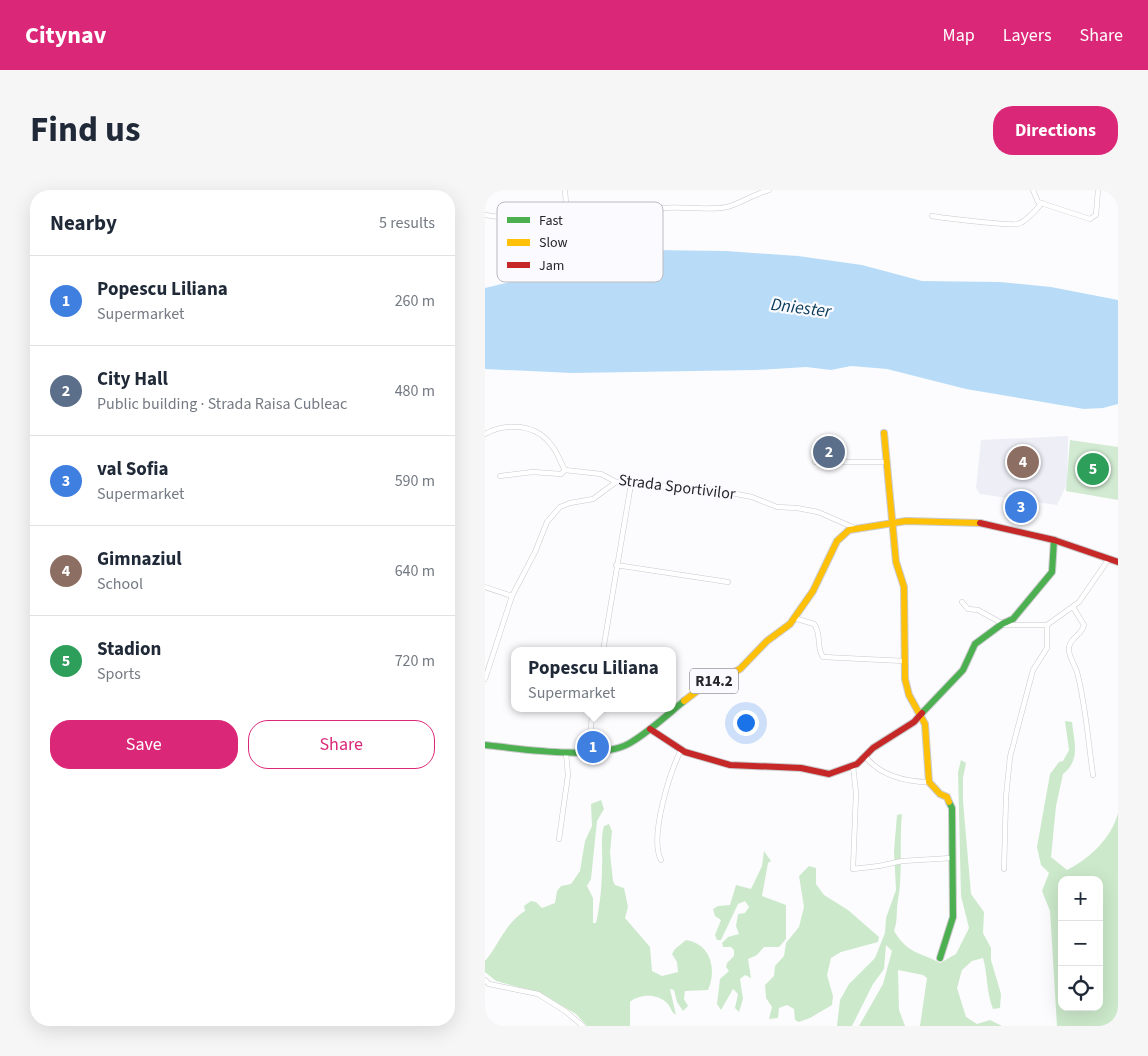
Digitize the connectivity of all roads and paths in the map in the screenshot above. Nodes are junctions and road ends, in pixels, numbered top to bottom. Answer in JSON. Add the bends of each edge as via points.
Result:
{"nodes":[{"id":1,"x":769,"y":190,"type":"edge"},
{"id":2,"x":1033,"y":190,"type":"edge"},
{"id":3,"x":1098,"y":190,"type":"edge"},
{"id":4,"x":1043,"y":203,"type":"junction"},
{"id":5,"x":663,"y":208,"type":"edge"},
{"id":6,"x":932,"y":216,"type":"dead end"},
{"id":7,"x":884,"y":433,"type":"dead end"},
{"id":8,"x":485,"y":434,"type":"edge"},
{"id":9,"x":815,"y":462,"type":"dead end"},
{"id":10,"x":885,"y":462,"type":"junction"},
{"id":11,"x":565,"y":470,"type":"junction"},
{"id":12,"x":500,"y":476,"type":"dead end"},
{"id":13,"x":616,"y":482,"type":"junction"},
{"id":14,"x":631,"y":484,"type":"junction"},
{"id":15,"x":892,"y":524,"type":"junction"},
{"id":16,"x":857,"y":529,"type":"junction"},
{"id":17,"x":1053,"y":540,"type":"junction"},
{"id":18,"x":1108,"y":560,"type":"junction"},
{"id":19,"x":1118,"y":562,"type":"edge"},
{"id":20,"x":616,"y":565,"type":"junction"},
{"id":21,"x":728,"y":582,"type":"dead end"},
{"id":22,"x":485,"y":587,"type":"edge"},
{"id":23,"x":512,"y":596,"type":"junction"},
{"id":24,"x":962,"y":602,"type":"dead end"},
{"id":25,"x":1073,"y":607,"type":"junction"},
{"id":26,"x":795,"y":618,"type":"junction"},
{"id":27,"x":1002,"y":624,"type":"junction"},
{"id":28,"x":1047,"y":625,"type":"junction"},
{"id":29,"x":604,"y":647,"type":"edge"},
{"id":30,"x":904,"y":660,"type":"junction"},
{"id":31,"x":487,"y":662,"type":"edge"},
{"id":32,"x":485,"y":678,"type":"edge"},
{"id":33,"x":676,"y":708,"type":"edge"},
{"id":34,"x":593,"y":712,"type":"edge"},
{"id":35,"x":671,"y":712,"type":"edge"},
{"id":36,"x":920,"y":716,"type":"junction"},
{"id":37,"x":650,"y":729,"type":"junction"},
{"id":38,"x":485,"y":745,"type":"edge"},
{"id":39,"x":681,"y":750,"type":"junction"},
{"id":40,"x":588,"y":752,"type":"junction"},
{"id":41,"x":567,"y":753,"type":"junction"},
{"id":42,"x":865,"y":756,"type":"junction"},
{"id":43,"x":853,"y":766,"type":"junction"},
{"id":44,"x":1093,"y":775,"type":"dead end"},
{"id":45,"x":929,"y":782,"type":"junction"},
{"id":46,"x":559,"y":838,"type":"dead end"},
{"id":47,"x":953,"y":858,"type":"junction"},
{"id":48,"x":661,"y":860,"type":"dead end"},
{"id":49,"x":1004,"y":869,"type":"dead end"},
{"id":50,"x":940,"y":958,"type":"dead end"},
{"id":51,"x":485,"y":980,"type":"edge"},
{"id":52,"x":583,"y":1026,"type":"edge"}],
"edges":[{"from":1,"to":5,"type":"street","via":[[728,206]]},
{"from":2,"to":4,"type":"street","via":[[1038,202]]},
{"from":3,"to":4,"type":"street","via":[[1096,215],[1090,219]]},
{"from":4,"to":6,"type":"street","via":[[1013,225]]},
{"from":7,"to":10,"type":"street"},
{"from":8,"to":11,"type":"street","via":[[494,429],[516,426],[537,433],[552,445]]},
{"from":9,"to":10,"type":"street"},
{"from":10,"to":15,"type":"street"},
{"from":11,"to":12,"type":"street","name":"Strada Sportivilor","via":[[561,474],[533,472]]},
{"from":11,"to":13,"type":"street","name":"Strada Sportivilor","via":[[601,474]]},
{"from":13,"to":14,"type":"street","name":"Strada Sportivilor"},
{"from":13,"to":23,"type":"street","via":[[599,497],[566,504],[554,512]]},
{"from":14,"to":16,"type":"street","name":"Strada Sportivilor","via":[[723,491],[777,507],[818,512]]},
{"from":14,"to":20,"type":"street"},
{"from":15,"to":16,"type":"street","number":"R14.2"},
{"from":15,"to":17,"type":"street","number":"R14.2","via":[[912,521],[980,523]]},
{"from":15,"to":30,"type":"street","via":[[896,562],[904,587]]},
{"from":16,"to":26,"type":"street","number":"R14.2","via":[[840,536],[813,591]]},
{"from":17,"to":18,"type":"street","number":"R14.2"},
{"from":17,"to":27,"type":"street","via":[[1050,575],[1013,619]]},
{"from":18,"to":19,"type":"street","number":"R14.2"},
{"from":18,"to":25,"type":"street"},
{"from":20,"to":21,"type":"street"},
{"from":20,"to":29,"type":"street"},
{"from":22,"to":23,"type":"street"},
{"from":23,"to":31,"type":"street"},
{"from":24,"to":27,"type":"street","via":[[968,609],[978,610]]},
{"from":25,"to":28,"type":"street"},
{"from":25,"to":44,"type":"street","via":[[1083,625],[1081,633],[1071,642],[1069,652],[1077,671],[1085,710]]},
{"from":26,"to":30,"type":"street","via":[[814,624],[823,657]]},
{"from":26,"to":33,"type":"street","number":"R14.2","via":[[745,665],[701,688]]},
{"from":27,"to":28,"type":"street"},
{"from":27,"to":36,"type":"street","via":[[975,644],[963,670]]},
{"from":28,"to":49,"type":"street","via":[[1047,648],[1033,670],[1010,757]]},
{"from":30,"to":36,"type":"street","via":[[909,695]]},
{"from":31,"to":32,"type":"street"},
{"from":34,"to":40,"type":"street"},
{"from":35,"to":37,"type":"street","number":"R14.2"},
{"from":36,"to":42,"type":"street"},
{"from":36,"to":45,"type":"street","via":[[926,729]]},
{"from":37,"to":39,"type":"street"},
{"from":37,"to":40,"type":"street","number":"R14.2","via":[[623,747]]},
{"from":38,"to":41,"type":"street","number":"R14.2"},
{"from":39,"to":43,"type":"street","via":[[731,765],[801,768],[829,774]]},
{"from":39,"to":48,"type":"street","via":[[660,815],[658,848]]},
{"from":40,"to":41,"type":"street","number":"R14.2"},
{"from":41,"to":46,"type":"street","via":[[568,775]]},
{"from":42,"to":43,"type":"street"},
{"from":42,"to":45,"type":"street","via":[[882,772]]},
{"from":43,"to":47,"type":"street","via":[[856,793],[853,868],[902,860]]},
{"from":45,"to":47,"type":"street","via":[[951,803]]},
{"from":47,"to":50,"type":"street","via":[[953,917]]},
{"from":51,"to":52,"type":"street","via":[[489,984],[538,994]]}]}
